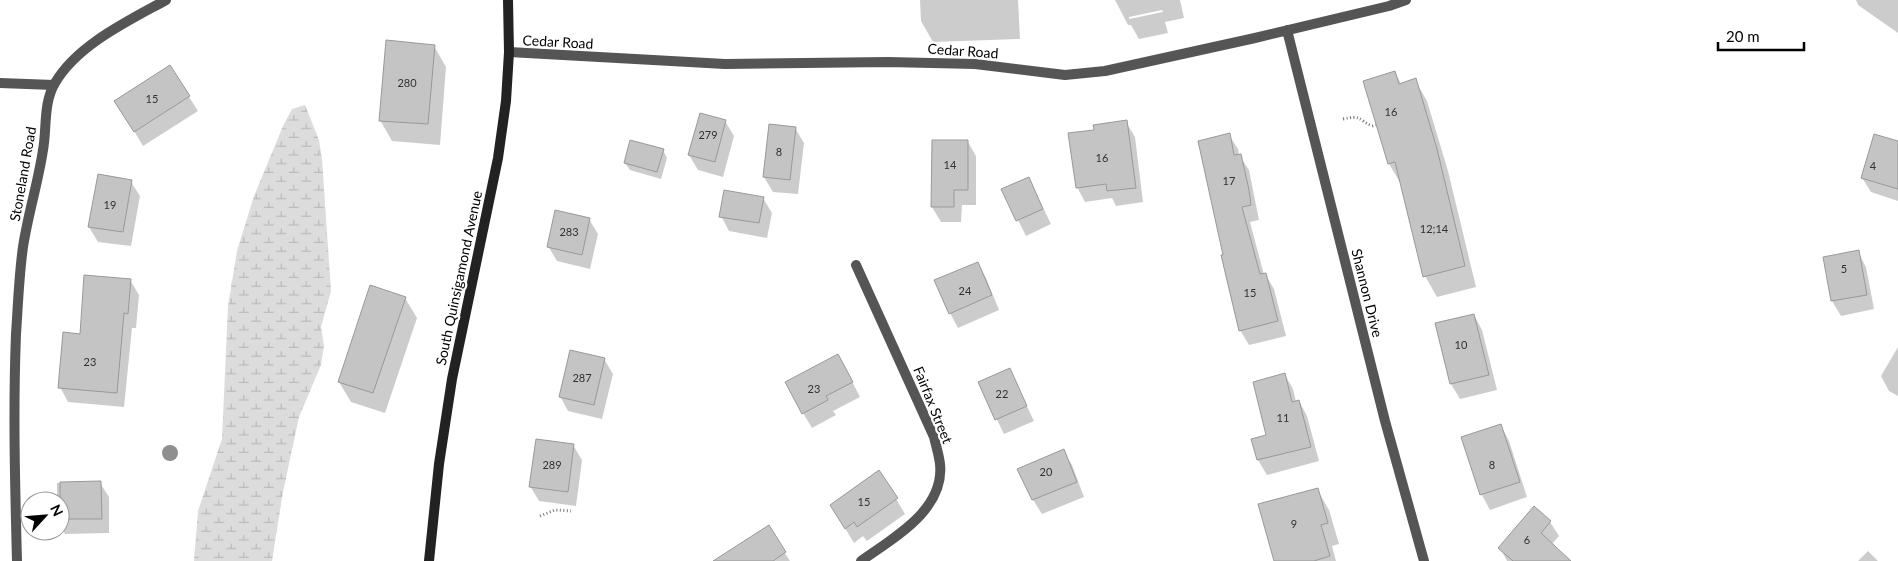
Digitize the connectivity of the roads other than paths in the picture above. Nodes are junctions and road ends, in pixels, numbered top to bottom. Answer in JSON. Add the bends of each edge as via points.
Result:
{"nodes":[{"id":1,"x":166,"y":0,"type":"edge"},
{"id":2,"x":508,"y":0,"type":"edge"},
{"id":3,"x":1406,"y":0,"type":"edge"},
{"id":4,"x":1287,"y":30,"type":"junction"},
{"id":5,"x":509,"y":52,"type":"junction"},
{"id":6,"x":0,"y":84,"type":"edge"},
{"id":7,"x":54,"y":85,"type":"junction"},
{"id":8,"x":856,"y":265,"type":"dead end"},
{"id":9,"x":17,"y":561,"type":"edge"},
{"id":10,"x":429,"y":561,"type":"edge"},
{"id":11,"x":861,"y":561,"type":"edge"},
{"id":12,"x":1424,"y":561,"type":"edge"}],
"edges":[{"from":1,"to":7,"type":"street","name":"Stoneland Road","via":[[90,46],[66,68]]},
{"from":2,"to":5,"type":"main road","name":"South Quinsigamond Avenue"},
{"from":3,"to":4,"type":"street","name":"Cedar Road"},
{"from":4,"to":5,"type":"street","name":"Cedar Road","via":[[1105,71],[1065,75],[975,64],[726,64]]},
{"from":4,"to":12,"type":"street","name":"Shannon Drive","via":[[1385,421]]},
{"from":5,"to":10,"type":"main road","name":"South Quinsigamond Avenue","via":[[498,158],[452,379]]},
{"from":6,"to":7,"type":"street"},
{"from":7,"to":9,"type":"street","name":"Stoneland Road","via":[[23,246],[18,290],[14,377]]},
{"from":8,"to":11,"type":"street","name":"Fairfax Street","via":[[934,437],[940,465],[928,508]]}]}
